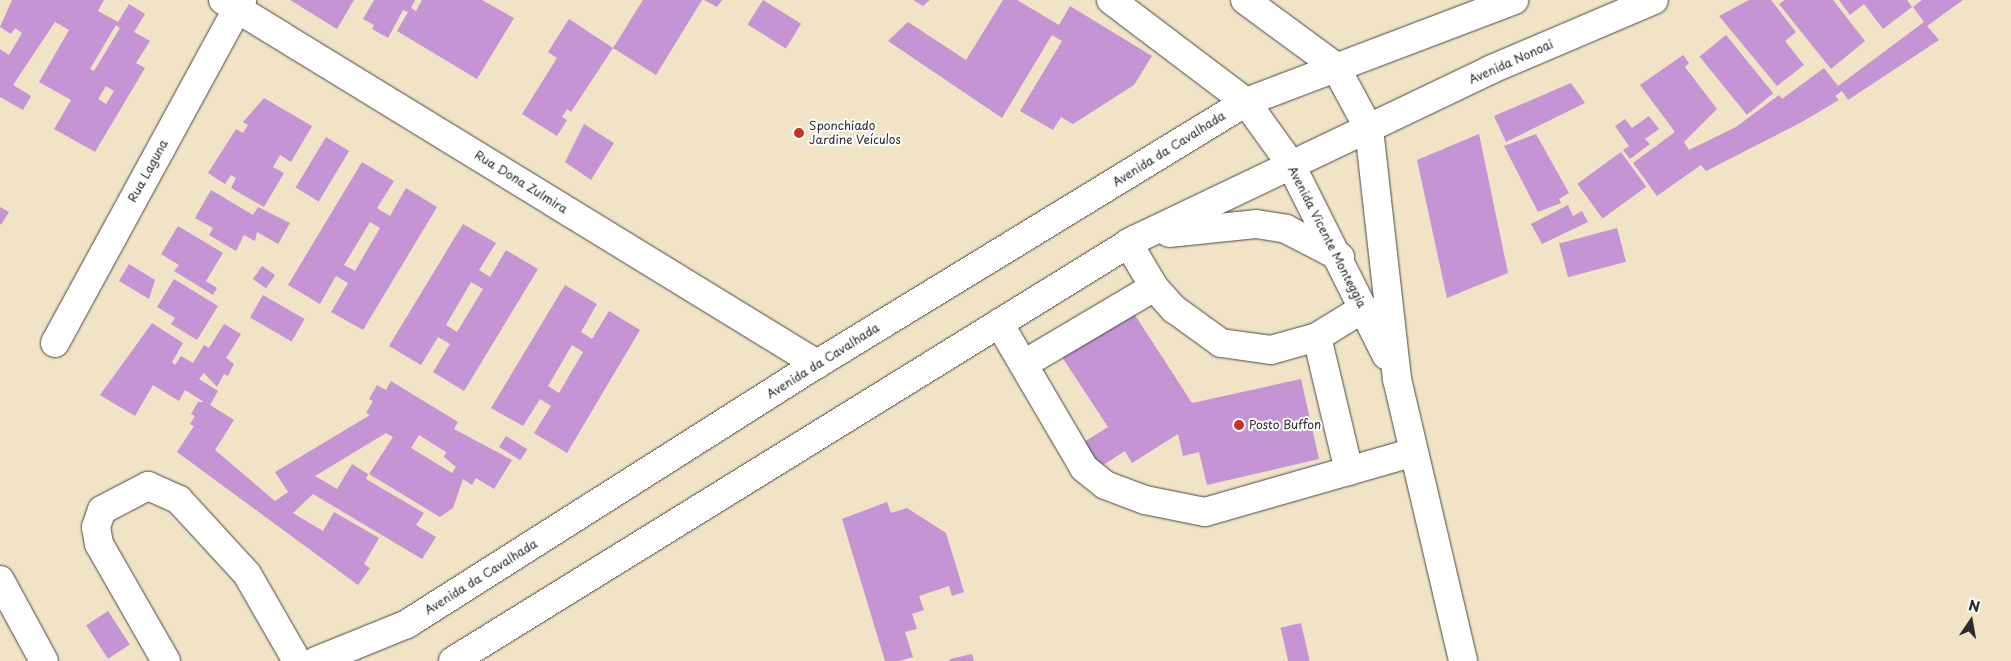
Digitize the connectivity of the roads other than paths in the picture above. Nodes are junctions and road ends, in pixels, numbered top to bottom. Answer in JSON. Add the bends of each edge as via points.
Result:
{"nodes":[{"id":1,"x":1111,"y":0,"type":"edge"},
{"id":2,"x":1245,"y":0,"type":"edge"},
{"id":3,"x":1514,"y":0,"type":"edge"},
{"id":4,"x":1654,"y":0,"type":"edge"},
{"id":5,"x":234,"y":3,"type":"edge"},
{"id":6,"x":1335,"y":66,"type":"junction"},
{"id":7,"x":1246,"y":102,"type":"junction"},
{"id":8,"x":1369,"y":129,"type":"junction"},
{"id":9,"x":1290,"y":163,"type":"junction"},
{"id":10,"x":1131,"y":241,"type":"junction"},
{"id":11,"x":1341,"y":258,"type":"junction"},
{"id":12,"x":1154,"y":287,"type":"junction"},
{"id":13,"x":1364,"y":308,"type":"junction"},
{"id":14,"x":999,"y":323,"type":"junction"},
{"id":15,"x":1316,"y":337,"type":"junction"},
{"id":16,"x":54,"y":343,"type":"dead end"},
{"id":17,"x":818,"y":364,"type":"junction"},
{"id":18,"x":1024,"y":364,"type":"junction"},
{"id":19,"x":1397,"y":379,"type":"junction"},
{"id":20,"x":1414,"y":452,"type":"junction"},
{"id":21,"x":1349,"y":471,"type":"junction"},
{"id":22,"x":0,"y":580,"type":"edge"},
{"id":23,"x":44,"y":661,"type":"edge"},
{"id":24,"x":166,"y":661,"type":"edge"},
{"id":25,"x":297,"y":661,"type":"edge"},
{"id":26,"x":316,"y":661,"type":"edge"},
{"id":27,"x":453,"y":661,"type":"edge"},
{"id":28,"x":1463,"y":661,"type":"edge"}],
"edges":[{"from":1,"to":7,"type":"main road","name":"Avenida Vicente Monteggia"},
{"from":2,"to":6,"type":"main road"},
{"from":3,"to":6,"type":"main road"},
{"from":4,"to":8,"type":"main road","name":"Avenida Nonoai","via":[[1490,70]]},
{"from":5,"to":16,"type":"main road","name":"Rua Laguna"},
{"from":5,"to":17,"type":"main road","name":"Rua Dona Zulmira"},
{"from":6,"to":7,"type":"main road","name":"Avenida da Cavalhada"},
{"from":6,"to":8,"type":"main road"},
{"from":7,"to":9,"type":"main road","name":"Avenida Vicente Monteggia"},
{"from":7,"to":17,"type":"main road","name":"Avenida da Cavalhada"},
{"from":8,"to":9,"type":"main road"},
{"from":8,"to":19,"type":"main road","name":"Avenida Vicente Monteggia"},
{"from":9,"to":10,"type":"main road"},
{"from":9,"to":11,"type":"main road","name":"Avenida Vicente Monteggia"},
{"from":10,"to":11,"type":"main road","via":[[1212,225],[1256,224],[1308,238]]},
{"from":10,"to":12,"type":"main road"},
{"from":10,"to":14,"type":"main road"},
{"from":11,"to":13,"type":"main road","name":"Avenida Vicente Monteggia"},
{"from":12,"to":15,"type":"main road","via":[[1174,309],[1221,343],[1271,350]]},
{"from":12,"to":18,"type":"main road"},
{"from":13,"to":15,"type":"main road"},
{"from":13,"to":19,"type":"main road","name":"Avenida Vicente Monteggia"},
{"from":14,"to":18,"type":"main road"},
{"from":14,"to":27,"type":"main road"},
{"from":15,"to":21,"type":"main road"},
{"from":17,"to":26,"type":"main road","name":"Avenida da Cavalhada","via":[[407,624]]},
{"from":18,"to":21,"type":"main road","via":[[1084,468],[1105,485],[1145,500],[1205,512]]},
{"from":19,"to":20,"type":"main road","name":"Avenida Vicente Monteggia"},
{"from":20,"to":21,"type":"main road"},
{"from":20,"to":28,"type":"main road","name":"Avenida Vicente Monteggia"},
{"from":22,"to":23,"type":"main road"},
{"from":24,"to":25,"type":"main road","via":[[108,562],[96,527],[102,510],[148,486],[179,500],[247,574]]}]}
